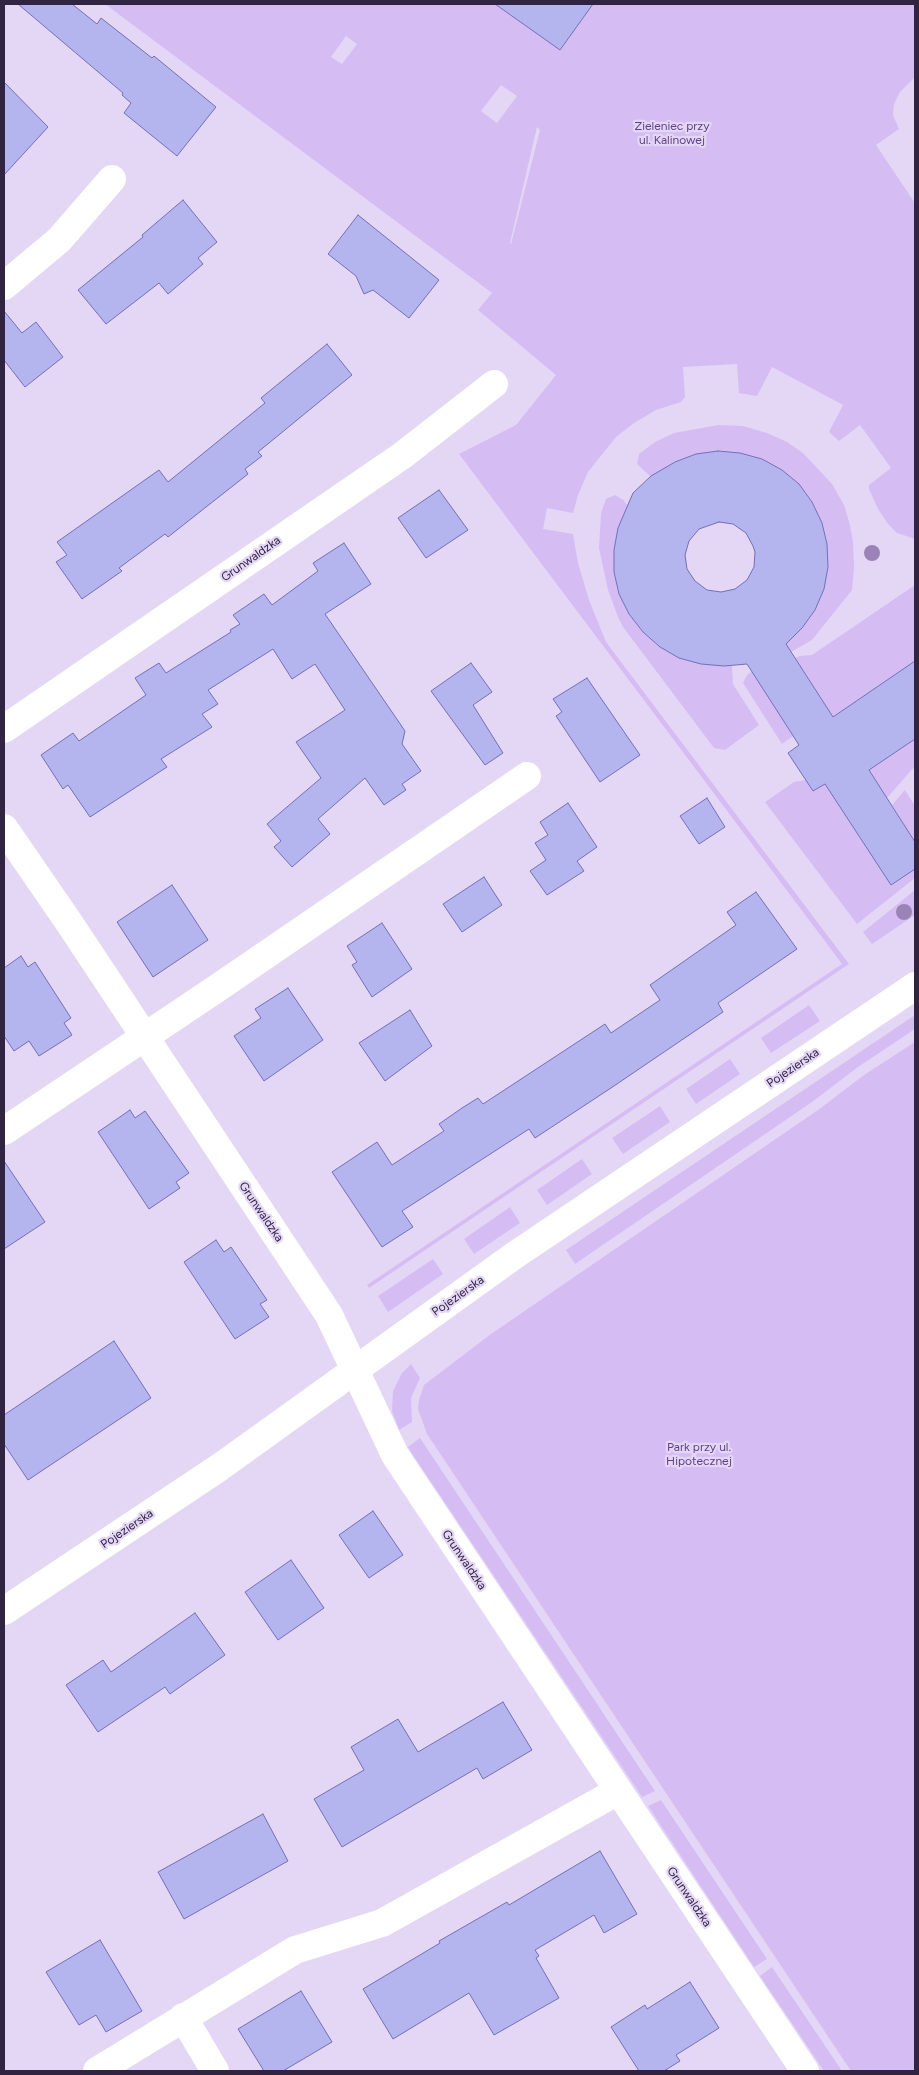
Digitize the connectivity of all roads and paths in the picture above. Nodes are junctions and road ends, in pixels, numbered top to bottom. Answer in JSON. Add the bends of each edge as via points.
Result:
{"nodes":[{"id":1,"x":112,"y":179,"type":"dead end"},
{"id":2,"x":4,"y":286,"type":"edge"},
{"id":3,"x":494,"y":384,"type":"dead end"},
{"id":4,"x":4,"y":729,"type":"edge"},
{"id":5,"x":527,"y":776,"type":"dead end"},
{"id":6,"x":4,"y":828,"type":"edge"},
{"id":7,"x":915,"y":986,"type":"edge"},
{"id":8,"x":145,"y":1038,"type":"junction"},
{"id":9,"x":4,"y":1131,"type":"edge"},
{"id":10,"x":355,"y":1370,"type":"junction"},
{"id":11,"x":4,"y":1611,"type":"edge"},
{"id":12,"x":618,"y":1791,"type":"junction"},
{"id":13,"x":183,"y":2017,"type":"junction"},
{"id":14,"x":97,"y":2071,"type":"edge"},
{"id":15,"x":215,"y":2071,"type":"edge"},
{"id":16,"x":805,"y":2071,"type":"edge"}],
"edges":[{"from":1,"to":2,"type":"street","via":[[60,240]]},
{"from":3,"to":4,"type":"street","name":"Grunwaldzka","via":[[403,455]]},
{"from":5,"to":8,"type":"street"},
{"from":6,"to":8,"type":"street","name":"Grunwaldzka"},
{"from":7,"to":10,"type":"street","name":"Pojezierska","via":[[515,1255]]},
{"from":8,"to":9,"type":"street"},
{"from":8,"to":10,"type":"street","name":"Grunwaldzka","via":[[329,1315]]},
{"from":10,"to":11,"type":"street","name":"Pojezierska","via":[[220,1467]]},
{"from":10,"to":12,"type":"street","name":"Grunwaldzka","via":[[395,1456]]},
{"from":12,"to":13,"type":"street","via":[[382,1923],[295,1950]]},
{"from":12,"to":16,"type":"street","name":"Grunwaldzka"},
{"from":13,"to":14,"type":"street"},
{"from":13,"to":15,"type":"street"}]}
